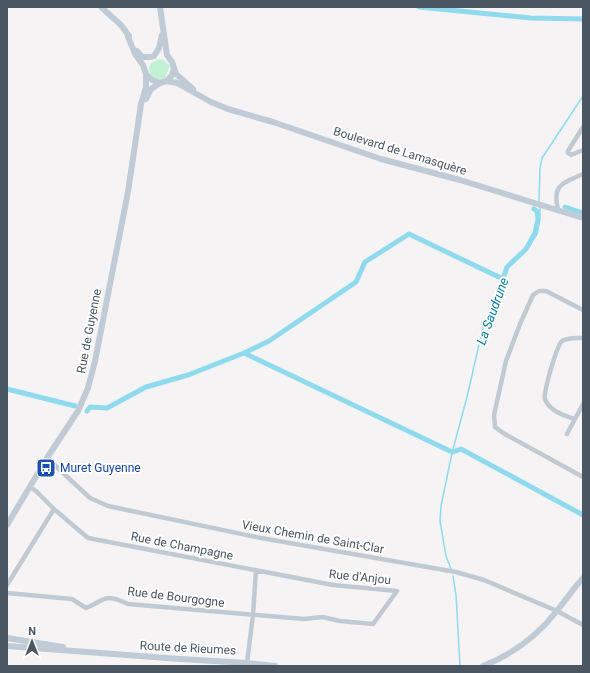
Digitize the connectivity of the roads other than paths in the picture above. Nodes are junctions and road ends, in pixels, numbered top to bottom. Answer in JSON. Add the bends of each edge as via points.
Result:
{"nodes":[{"id":1,"x":101,"y":7,"type":"edge"},
{"id":2,"x":160,"y":7,"type":"edge"},
{"id":3,"x":162,"y":23,"type":"junction"},
{"id":4,"x":127,"y":34,"type":"junction"},
{"id":5,"x":153,"y":56,"type":"junction"},
{"id":6,"x":169,"y":58,"type":"junction"},
{"id":7,"x":174,"y":67,"type":"junction"},
{"id":8,"x":146,"y":71,"type":"junction"},
{"id":9,"x":167,"y":81,"type":"junction"},
{"id":10,"x":160,"y":83,"type":"junction"},
{"id":11,"x":211,"y":102,"type":"junction"},
{"id":12,"x":139,"y":122,"type":"junction"},
{"id":13,"x":583,"y":127,"type":"edge"},
{"id":14,"x":583,"y":150,"type":"edge"},
{"id":15,"x":583,"y":174,"type":"edge"},
{"id":16,"x":558,"y":210,"type":"junction"},
{"id":17,"x":583,"y":218,"type":"edge"},
{"id":18,"x":583,"y":310,"type":"edge"},
{"id":19,"x":583,"y":338,"type":"edge"},
{"id":20,"x":583,"y":404,"type":"edge"},
{"id":21,"x":575,"y":418,"type":"junction"},
{"id":22,"x":566,"y":434,"type":"dead end"},
{"id":23,"x":47,"y":458,"type":"junction"},
{"id":24,"x":583,"y":477,"type":"edge"},
{"id":25,"x":30,"y":487,"type":"junction"},
{"id":26,"x":54,"y":509,"type":"junction"},
{"id":27,"x":7,"y":525,"type":"edge"},
{"id":28,"x":256,"y":570,"type":"junction"},
{"id":29,"x":583,"y":578,"type":"edge"},
{"id":30,"x":7,"y":585,"type":"edge"},
{"id":31,"x":7,"y":593,"type":"edge"},
{"id":32,"x":557,"y":611,"type":"junction"},
{"id":33,"x":253,"y":615,"type":"junction"},
{"id":34,"x":583,"y":625,"type":"edge"},
{"id":35,"x":7,"y":638,"type":"edge"},
{"id":36,"x":7,"y":646,"type":"edge"},
{"id":37,"x":100,"y":653,"type":"junction"},
{"id":38,"x":247,"y":663,"type":"junction"},
{"id":39,"x":487,"y":665,"type":"edge"},
{"id":40,"x":275,"y":666,"type":"edge"}],
"edges":[{"from":1,"to":4,"type":"street","via":[[112,15]]},
{"from":2,"to":3,"type":"street"},
{"from":3,"to":5,"type":"street","via":[[159,48]]},
{"from":3,"to":6,"type":"street"},
{"from":4,"to":5,"type":"street","via":[[142,57]]},
{"from":4,"to":8,"type":"street","via":[[135,54]]},
{"from":5,"to":6,"type":"street","via":[[162,55]]},
{"from":5,"to":8,"type":"street","via":[[148,60]]},
{"from":6,"to":7,"type":"street"},
{"from":7,"to":9,"type":"street"},
{"from":7,"to":11,"type":"street","name":"Boulevard de Lamasquère","via":[[180,78]]},
{"from":8,"to":10,"type":"street","via":[[152,80]]},
{"from":8,"to":12,"type":"street","via":[[146,87]]},
{"from":9,"to":10,"type":"street"},
{"from":9,"to":11,"type":"street","name":"Boulevard de Lamasquère","via":[[177,83]]},
{"from":10,"to":12,"type":"street","via":[[151,89],[147,96]]},
{"from":11,"to":16,"type":"street","name":"Boulevard de Lamasquère","via":[[381,159]]},
{"from":12,"to":23,"type":"street","name":"Rue de Guyenne","via":[[128,192],[91,378],[78,411]]},
{"from":13,"to":14,"type":"street","via":[[568,153],[571,155]]},
{"from":15,"to":16,"type":"street","via":[[558,188],[555,195]]},
{"from":16,"to":17,"type":"street","name":"Boulevard de Lamasquère"},
{"from":18,"to":24,"type":"street","via":[[546,291],[538,291],[533,295],[506,361],[494,415],[495,427]]},
{"from":19,"to":21,"type":"street","via":[[569,338],[561,342],[553,359],[544,396],[549,407],[562,415]]},
{"from":20,"to":21,"type":"street"},
{"from":21,"to":22,"type":"street"},
{"from":23,"to":25,"type":"street","name":"Rue de Guyenne"},
{"from":23,"to":32,"type":"street","name":"Vieux Chemin de Saint-Clar","via":[[90,498],[108,506],[261,538],[456,572],[484,580]]},
{"from":25,"to":26,"type":"street","name":"Rue de Champagne"},
{"from":25,"to":27,"type":"street","name":"Rue de Guyenne"},
{"from":26,"to":28,"type":"street","name":"Rue de Champagne","via":[[88,538]]},
{"from":26,"to":30,"type":"street"},
{"from":28,"to":33,"type":"street"},
{"from":28,"to":33,"type":"street","name":"Rue d'Anjou","via":[[333,585],[397,591],[373,624],[340,622],[322,617],[304,619]]},
{"from":29,"to":32,"type":"street"},
{"from":31,"to":33,"type":"street","name":"Rue de Bourgogne","via":[[72,599],[86,608],[111,597],[128,604]]},
{"from":32,"to":34,"type":"street","name":"Vieux Chemin de Saint-Clar"},
{"from":32,"to":39,"type":"street","via":[[526,642]]},
{"from":33,"to":38,"type":"street"},
{"from":35,"to":37,"type":"street","name":"Route de Rieumes"},
{"from":36,"to":37,"type":"street","name":"Route de Rieumes"},
{"from":37,"to":38,"type":"street","name":"Route de Rieumes"},
{"from":38,"to":40,"type":"street","name":"Route de Rieumes"}]}
